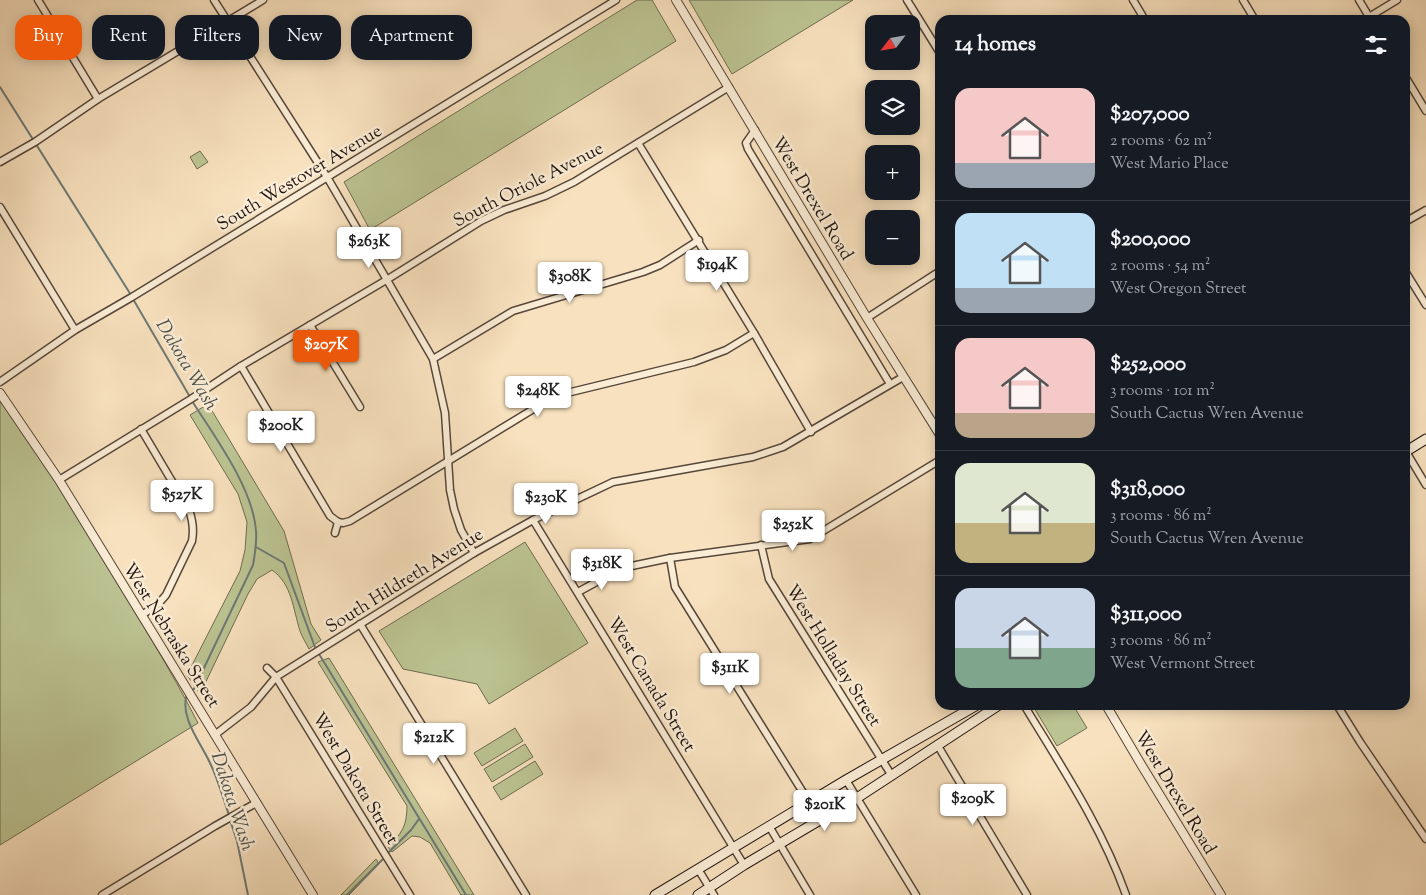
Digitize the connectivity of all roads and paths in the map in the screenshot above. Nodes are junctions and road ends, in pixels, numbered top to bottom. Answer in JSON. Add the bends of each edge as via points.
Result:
{"nodes":[{"id":1,"x":38,"y":0,"type":"edge"},
{"id":2,"x":214,"y":0,"type":"edge"},
{"id":3,"x":263,"y":0,"type":"edge"},
{"id":4,"x":616,"y":0,"type":"edge"},
{"id":5,"x":676,"y":0,"type":"edge"},
{"id":6,"x":907,"y":0,"type":"edge"},
{"id":7,"x":1133,"y":0,"type":"edge"},
{"id":8,"x":1244,"y":0,"type":"edge"},
{"id":9,"x":1359,"y":0,"type":"edge"},
{"id":10,"x":1398,"y":0,"type":"edge"},
{"id":11,"x":224,"y":15,"type":"edge"},
{"id":12,"x":239,"y":15,"type":"edge"},
{"id":13,"x":1142,"y":15,"type":"edge"},
{"id":14,"x":1252,"y":15,"type":"edge"},
{"id":15,"x":1366,"y":15,"type":"edge"},
{"id":16,"x":1374,"y":15,"type":"edge"},
{"id":17,"x":935,"y":46,"type":"edge"},
{"id":18,"x":175,"y":53,"type":"edge"},
{"id":19,"x":252,"y":60,"type":"edge"},
{"id":20,"x":1410,"y":85,"type":"edge"},
{"id":21,"x":729,"y":87,"type":"junction"},
{"id":22,"x":98,"y":99,"type":"junction"},
{"id":23,"x":1426,"y":112,"type":"edge"},
{"id":24,"x":755,"y":130,"type":"junction"},
{"id":25,"x":638,"y":143,"type":"junction"},
{"id":26,"x":0,"y":162,"type":"edge"},
{"id":27,"x":327,"y":177,"type":"junction"},
{"id":28,"x":0,"y":207,"type":"edge"},
{"id":29,"x":1426,"y":210,"type":"edge"},
{"id":30,"x":1410,"y":219,"type":"edge"},
{"id":31,"x":698,"y":240,"type":"junction"},
{"id":32,"x":935,"y":274,"type":"edge"},
{"id":33,"x":388,"y":279,"type":"junction"},
{"id":34,"x":1410,"y":279,"type":"edge"},
{"id":35,"x":1426,"y":306,"type":"edge"},
{"id":36,"x":867,"y":318,"type":"junction"},
{"id":37,"x":310,"y":325,"type":"junction"},
{"id":38,"x":75,"y":330,"type":"junction"},
{"id":39,"x":754,"y":333,"type":"junction"},
{"id":40,"x":434,"y":359,"type":"junction"},
{"id":41,"x":241,"y":366,"type":"junction"},
{"id":42,"x":903,"y":377,"type":"junction"},
{"id":43,"x":0,"y":382,"type":"edge"},
{"id":44,"x":890,"y":384,"type":"junction"},
{"id":45,"x":0,"y":393,"type":"edge"},
{"id":46,"x":360,"y":408,"type":"dead end"},
{"id":47,"x":935,"y":427,"type":"edge"},
{"id":48,"x":141,"y":429,"type":"junction"},
{"id":49,"x":811,"y":432,"type":"junction"},
{"id":50,"x":1426,"y":439,"type":"edge"},
{"id":51,"x":1410,"y":448,"type":"edge"},
{"id":52,"x":1410,"y":459,"type":"edge"},
{"id":53,"x":449,"y":461,"type":"junction"},
{"id":54,"x":935,"y":463,"type":"edge"},
{"id":55,"x":59,"y":480,"type":"junction"},
{"id":56,"x":1426,"y":485,"type":"edge"},
{"id":57,"x":533,"y":520,"type":"junction"},
{"id":58,"x":338,"y":522,"type":"junction"},
{"id":59,"x":336,"y":533,"type":"dead end"},
{"id":60,"x":761,"y":545,"type":"junction"},
{"id":61,"x":474,"y":553,"type":"junction"},
{"id":62,"x":670,"y":558,"type":"junction"},
{"id":63,"x":578,"y":592,"type":"junction"},
{"id":64,"x":142,"y":615,"type":"junction"},
{"id":65,"x":360,"y":624,"type":"junction"},
{"id":66,"x":267,"y":668,"type":"dead end"},
{"id":67,"x":276,"y":677,"type":"junction"},
{"id":68,"x":969,"y":710,"type":"edge"},
{"id":69,"x":991,"y":710,"type":"edge"},
{"id":70,"x":1027,"y":710,"type":"edge"},
{"id":71,"x":1109,"y":710,"type":"edge"},
{"id":72,"x":1340,"y":710,"type":"edge"},
{"id":73,"x":216,"y":734,"type":"junction"},
{"id":74,"x":938,"y":746,"type":"junction"},
{"id":75,"x":882,"y":761,"type":"junction"},
{"id":76,"x":892,"y":776,"type":"junction"},
{"id":77,"x":846,"y":780,"type":"junction"},
{"id":78,"x":857,"y":798,"type":"junction"},
{"id":79,"x":809,"y":802,"type":"junction"},
{"id":80,"x":256,"y":803,"type":"junction"},
{"id":81,"x":819,"y":822,"type":"junction"},
{"id":82,"x":769,"y":826,"type":"junction"},
{"id":83,"x":1426,"y":839,"type":"edge"},
{"id":84,"x":781,"y":845,"type":"junction"},
{"id":85,"x":733,"y":847,"type":"junction"},
{"id":86,"x":744,"y":866,"type":"junction"},
{"id":87,"x":698,"y":869,"type":"junction"},
{"id":88,"x":712,"y":892,"type":"edge"},
{"id":89,"x":102,"y":895,"type":"edge"},
{"id":90,"x":313,"y":895,"type":"edge"},
{"id":91,"x":410,"y":895,"type":"edge"},
{"id":92,"x":526,"y":895,"type":"edge"},
{"id":93,"x":654,"y":895,"type":"edge"},
{"id":94,"x":698,"y":895,"type":"edge"},
{"id":95,"x":810,"y":895,"type":"edge"},
{"id":96,"x":916,"y":895,"type":"edge"},
{"id":97,"x":1027,"y":895,"type":"edge"},
{"id":98,"x":1126,"y":895,"type":"edge"},
{"id":99,"x":1221,"y":895,"type":"edge"}],
"edges":[{"from":1,"to":22,"type":"street"},
{"from":2,"to":11,"type":"street"},
{"from":3,"to":12,"type":"street"},
{"from":4,"to":27,"type":"street","name":"South Westover Avenue"},
{"from":5,"to":21,"type":"street","name":"West Drexel Road"},
{"from":6,"to":17,"type":"street"},
{"from":7,"to":13,"type":"street"},
{"from":8,"to":14,"type":"street"},
{"from":9,"to":15,"type":"street"},
{"from":10,"to":16,"type":"street"},
{"from":18,"to":22,"type":"street"},
{"from":19,"to":27,"type":"street"},
{"from":20,"to":23,"type":"street"},
{"from":21,"to":24,"type":"street","name":"West Drexel Road"},
{"from":21,"to":25,"type":"street","name":"South Oriole Avenue"},
{"from":22,"to":26,"type":"street"},
{"from":24,"to":36,"type":"street","name":"West Drexel Road"},
{"from":24,"to":44,"type":"street","name":"West Drexel Road","via":[[746,143],[748,150]]},
{"from":25,"to":31,"type":"street"},
{"from":25,"to":33,"type":"street","name":"South Oriole Avenue","via":[[574,182],[481,221]]},
{"from":27,"to":33,"type":"street"},
{"from":27,"to":38,"type":"street","name":"South Westover Avenue"},
{"from":28,"to":38,"type":"street"},
{"from":29,"to":30,"type":"street"},
{"from":31,"to":39,"type":"street"},
{"from":31,"to":40,"type":"street","via":[[643,272],[513,310]]},
{"from":32,"to":36,"type":"street"},
{"from":33,"to":37,"type":"street","name":"South Oriole Avenue"},
{"from":33,"to":40,"type":"street"},
{"from":34,"to":35,"type":"street"},
{"from":36,"to":42,"type":"street","name":"West Drexel Road"},
{"from":37,"to":41,"type":"street","name":"South Oriole Avenue"},
{"from":37,"to":46,"type":"street"},
{"from":38,"to":43,"type":"street","name":"South Westover Avenue"},
{"from":39,"to":49,"type":"street"},
{"from":39,"to":53,"type":"street","via":[[726,350],[694,362],[567,393],[540,405]]},
{"from":40,"to":53,"type":"street","via":[[445,413]]},
{"from":41,"to":48,"type":"street","name":"South Oriole Avenue"},
{"from":41,"to":58,"type":"street","via":[[330,516]]},
{"from":42,"to":44,"type":"street","name":"South Hildreth Avenue"},
{"from":42,"to":47,"type":"street","name":"West Drexel Road"},
{"from":44,"to":49,"type":"street","name":"South Hildreth Avenue"},
{"from":45,"to":55,"type":"street","name":"West Nebraska Street"},
{"from":48,"to":55,"type":"street","name":"South Oriole Avenue"},
{"from":48,"to":64,"type":"street","via":[[189,510],[194,532],[166,595]]},
{"from":49,"to":57,"type":"street","name":"South Hildreth Avenue","via":[[783,448],[752,457],[613,482]]},
{"from":50,"to":51,"type":"main road"},
{"from":52,"to":56,"type":"street"},
{"from":53,"to":58,"type":"street","via":[[350,521]]},
{"from":53,"to":61,"type":"street","via":[[450,490],[457,520]]},
{"from":54,"to":60,"type":"street","via":[[810,539]]},
{"from":55,"to":64,"type":"street","name":"West Nebraska Street"},
{"from":57,"to":61,"type":"street","name":"South Hildreth Avenue"},
{"from":57,"to":63,"type":"street","name":"West Canada Street"},
{"from":58,"to":59,"type":"street"},
{"from":60,"to":62,"type":"street"},
{"from":60,"to":75,"type":"street","name":"West Holladay Street","via":[[769,579]]},
{"from":61,"to":65,"type":"street","name":"South Hildreth Avenue"},
{"from":62,"to":63,"type":"street","via":[[622,568]]},
{"from":62,"to":79,"type":"street","via":[[675,586]]},
{"from":63,"to":85,"type":"street","name":"West Canada Street"},
{"from":64,"to":73,"type":"street","name":"West Nebraska Street"},
{"from":65,"to":67,"type":"street","name":"South Hildreth Avenue"},
{"from":65,"to":92,"type":"street"},
{"from":66,"to":67,"type":"street","name":"West Dakota Street"},
{"from":67,"to":73,"type":"street","name":"South Hildreth Avenue","via":[[251,707]]},
{"from":67,"to":91,"type":"street","name":"West Dakota Street"},
{"from":68,"to":75,"type":"main road"},
{"from":69,"to":74,"type":"main road"},
{"from":70,"to":98,"type":"street","via":[[1090,813]]},
{"from":71,"to":99,"type":"street","name":"West Drexel Road"},
{"from":72,"to":83,"type":"street"},
{"from":73,"to":80,"type":"street","name":"West Nebraska Street"},
{"from":74,"to":76,"type":"main road"},
{"from":74,"to":97,"type":"street"},
{"from":75,"to":76,"type":"street","name":"West Holladay Street"},
{"from":75,"to":77,"type":"main road"},
{"from":76,"to":78,"type":"main road"},
{"from":77,"to":78,"type":"street"},
{"from":77,"to":79,"type":"main road"},
{"from":78,"to":81,"type":"main road"},
{"from":78,"to":96,"type":"street"},
{"from":79,"to":81,"type":"street"},
{"from":79,"to":82,"type":"main road"},
{"from":80,"to":89,"type":"street"},
{"from":80,"to":90,"type":"street","name":"West Nebraska Street"},
{"from":81,"to":84,"type":"main road"},
{"from":82,"to":84,"type":"street"},
{"from":82,"to":85,"type":"main road"},
{"from":84,"to":86,"type":"main road"},
{"from":84,"to":95,"type":"street"},
{"from":85,"to":86,"type":"street","name":"West Canada Street"},
{"from":85,"to":87,"type":"main road"},
{"from":86,"to":88,"type":"main road"},
{"from":87,"to":88,"type":"street"},
{"from":87,"to":93,"type":"main road"},
{"from":88,"to":94,"type":"main road"}]}
